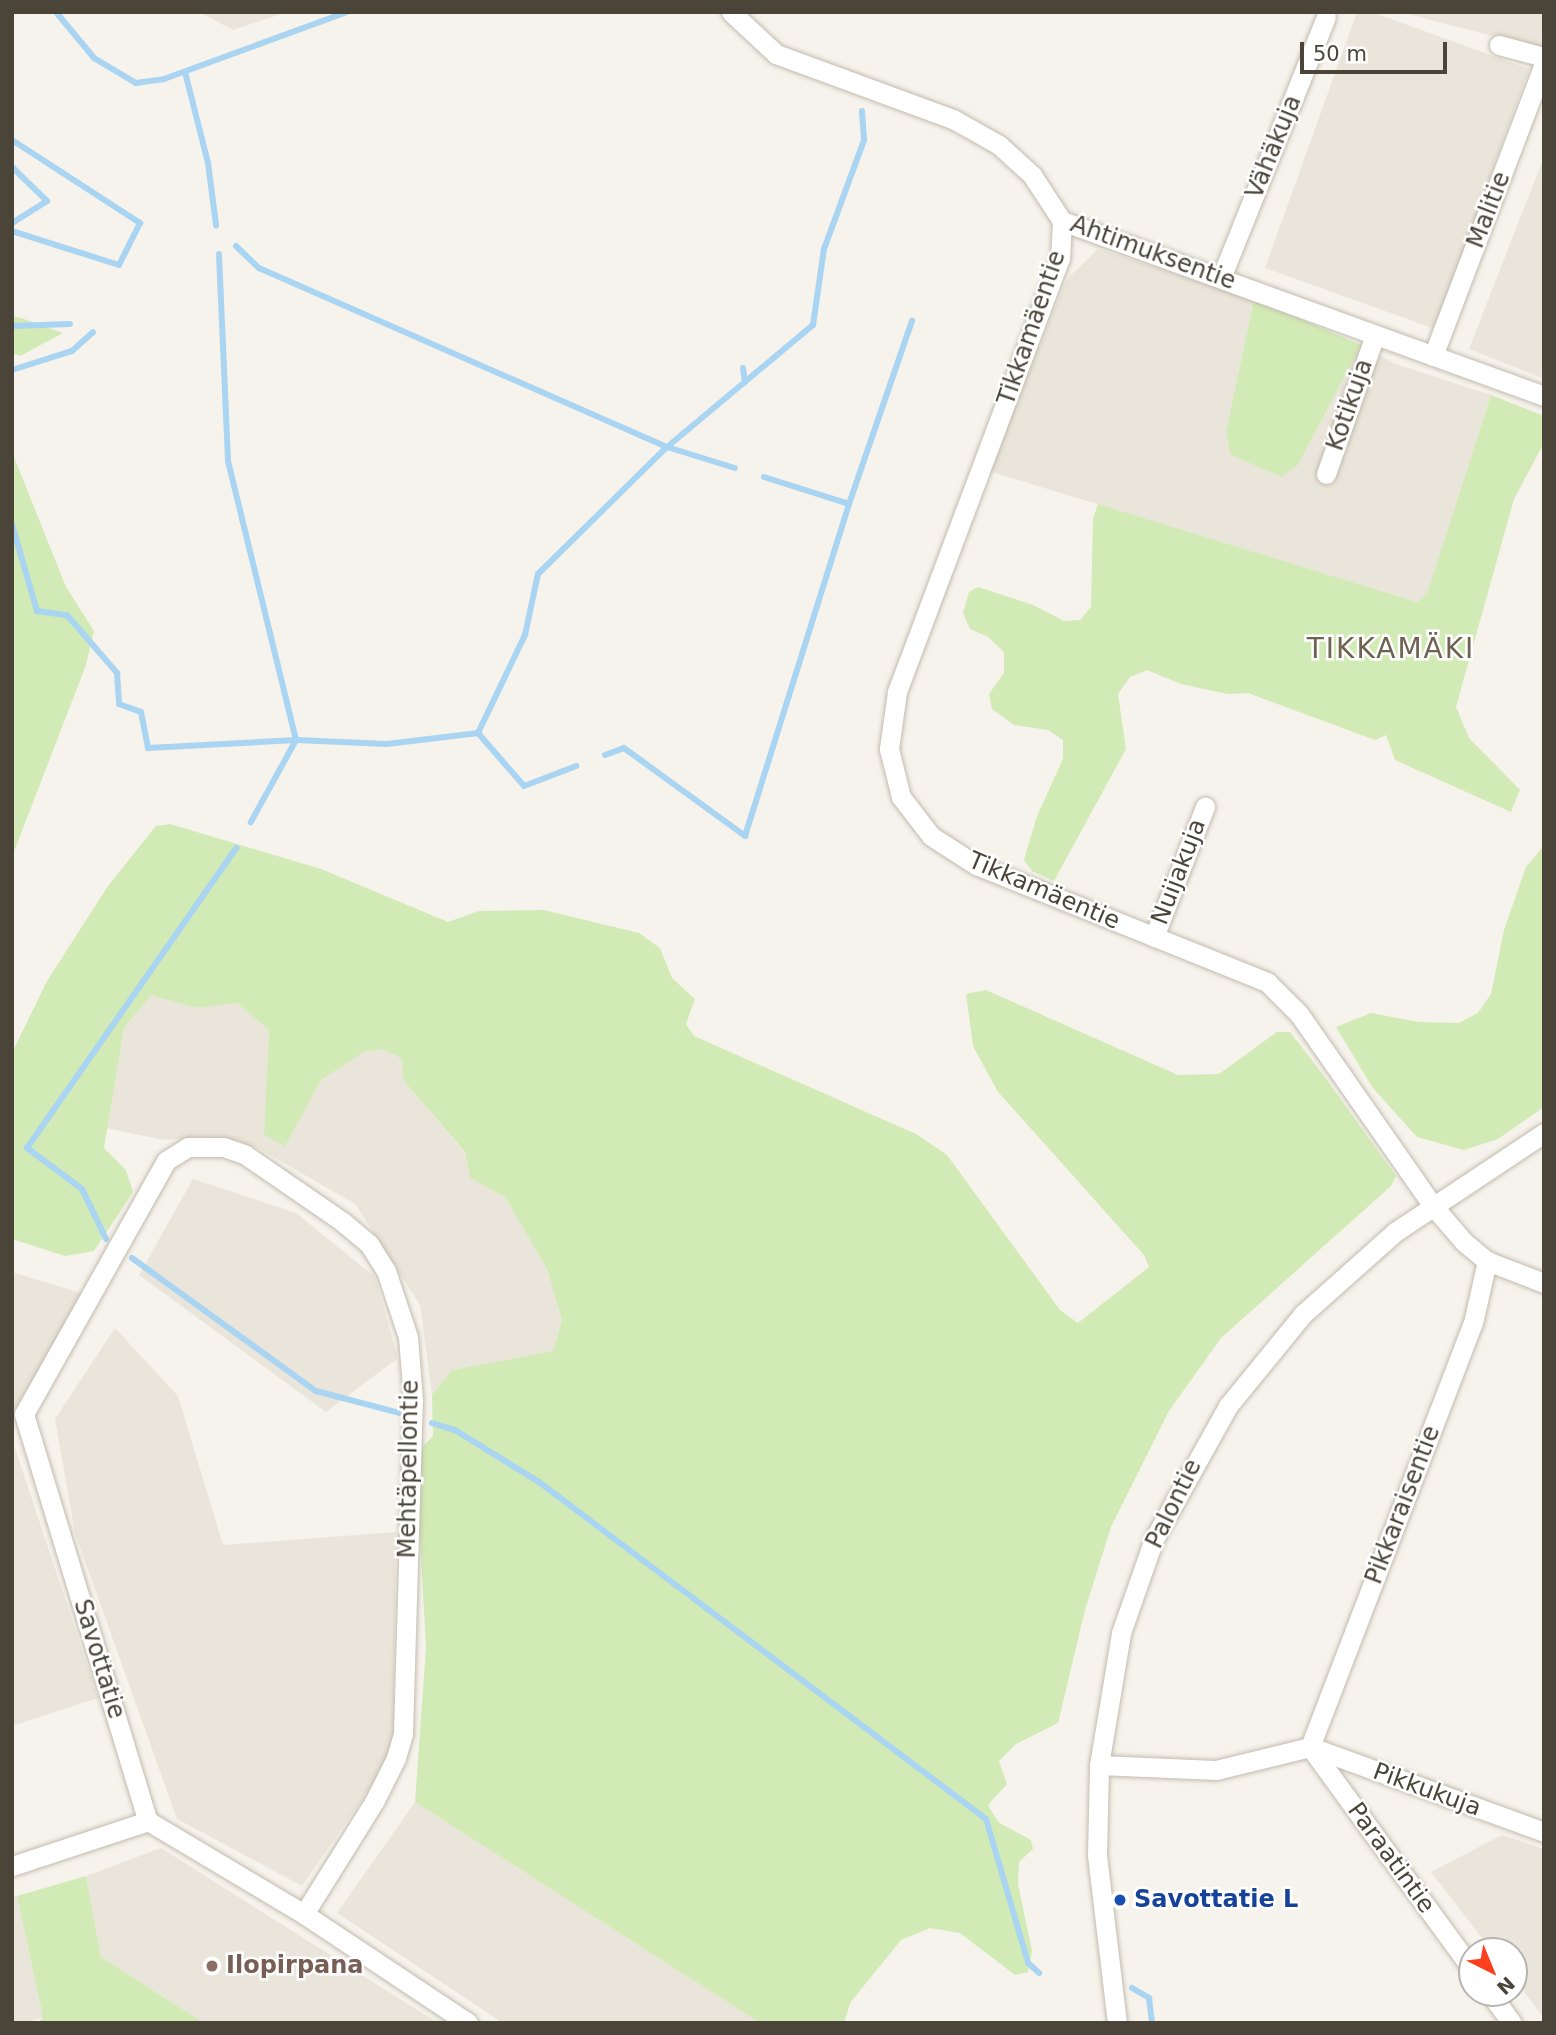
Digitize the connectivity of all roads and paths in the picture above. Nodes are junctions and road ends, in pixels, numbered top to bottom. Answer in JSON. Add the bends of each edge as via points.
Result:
{"nodes":[{"id":1,"x":731,"y":12,"type":"edge"},
{"id":2,"x":1326,"y":17,"type":"dead end"},
{"id":3,"x":1499,"y":45,"type":"dead end"},
{"id":4,"x":1544,"y":57,"type":"edge"},
{"id":5,"x":1544,"y":64,"type":"edge"},
{"id":6,"x":1062,"y":221,"type":"junction"},
{"id":7,"x":1221,"y":278,"type":"junction"},
{"id":8,"x":1375,"y":335,"type":"junction"},
{"id":9,"x":1433,"y":356,"type":"junction"},
{"id":10,"x":1544,"y":396,"type":"edge"},
{"id":11,"x":1326,"y":474,"type":"dead end"},
{"id":12,"x":1205,"y":807,"type":"dead end"},
{"id":13,"x":1154,"y":937,"type":"junction"},
{"id":14,"x":1544,"y":1133,"type":"edge"},
{"id":15,"x":166,"y":1161,"type":"joint"},
{"id":16,"x":1433,"y":1206,"type":"junction"},
{"id":17,"x":1487,"y":1261,"type":"junction"},
{"id":18,"x":1544,"y":1283,"type":"edge"},
{"id":19,"x":1310,"y":1746,"type":"junction"},
{"id":20,"x":1099,"y":1765,"type":"junction"},
{"id":21,"x":148,"y":1821,"type":"junction"},
{"id":22,"x":1544,"y":1832,"type":"edge"},
{"id":23,"x":12,"y":1866,"type":"edge"},
{"id":24,"x":304,"y":1914,"type":"junction"},
{"id":25,"x":1458,"y":1950,"type":"edge"},
{"id":26,"x":1500,"y":2007,"type":"edge"},
{"id":27,"x":468,"y":2023,"type":"edge"},
{"id":28,"x":1117,"y":2023,"type":"edge"},
{"id":29,"x":1512,"y":2023,"type":"edge"}],
"edges":[{"from":1,"to":6,"type":"street","name":"Ahtimuksentie","via":[[776,54],[954,119],[999,145],[1032,175]]},
{"from":2,"to":7,"type":"street","name":"Vähäkuja"},
{"from":3,"to":4,"type":"street"},
{"from":5,"to":9,"type":"street","name":"Malitie"},
{"from":6,"to":7,"type":"street","name":"Ahtimuksentie"},
{"from":6,"to":13,"type":"street","name":"Tikkamäentie","via":[[1060,258],[897,692],[889,749],[901,797],[914,818],[950,850]]},
{"from":7,"to":8,"type":"street","name":"Ahtimuksentie"},
{"from":8,"to":9,"type":"street","name":"Ahtimuksentie"},
{"from":8,"to":11,"type":"street","name":"Kotikuja"},
{"from":9,"to":10,"type":"street","name":"Ahtimuksentie"},
{"from":12,"to":13,"type":"street","name":"Nuijakuja"},
{"from":13,"to":16,"type":"street","name":"Tikkamäentie","via":[[1248,971],[1284,997]]},
{"from":14,"to":16,"type":"street","name":"Palontie"},
{"from":15,"to":21,"type":"street","name":"Savottatie","via":[[23,1414]]},
{"from":15,"to":24,"type":"street","name":"Mehtäpellontie","via":[[188,1147],[224,1147],[244,1154],[343,1222],[369,1244],[386,1271],[408,1337],[413,1400],[403,1733],[397,1758],[374,1802]]},
{"from":16,"to":17,"type":"street","name":"Tikkamäentie"},
{"from":16,"to":20,"type":"street","name":"Palontie","via":[[1347,1271],[1303,1314],[1249,1377],[1201,1448],[1154,1538],[1136,1588],[1109,1690]]},
{"from":17,"to":18,"type":"street","name":"Tikkamäentie"},
{"from":17,"to":19,"type":"street","name":"Pikkaraisentie","via":[[1473,1323]]},
{"from":19,"to":20,"type":"street","via":[[1216,1770]]},
{"from":19,"to":22,"type":"street","name":"Pikkukuja"},
{"from":19,"to":25,"type":"street","name":"Paraatintie"},
{"from":20,"to":28,"type":"street","name":"Palontie","via":[[1097,1855]]},
{"from":21,"to":23,"type":"street"},
{"from":21,"to":24,"type":"street"},
{"from":24,"to":27,"type":"street"},
{"from":26,"to":29,"type":"street"}]}
